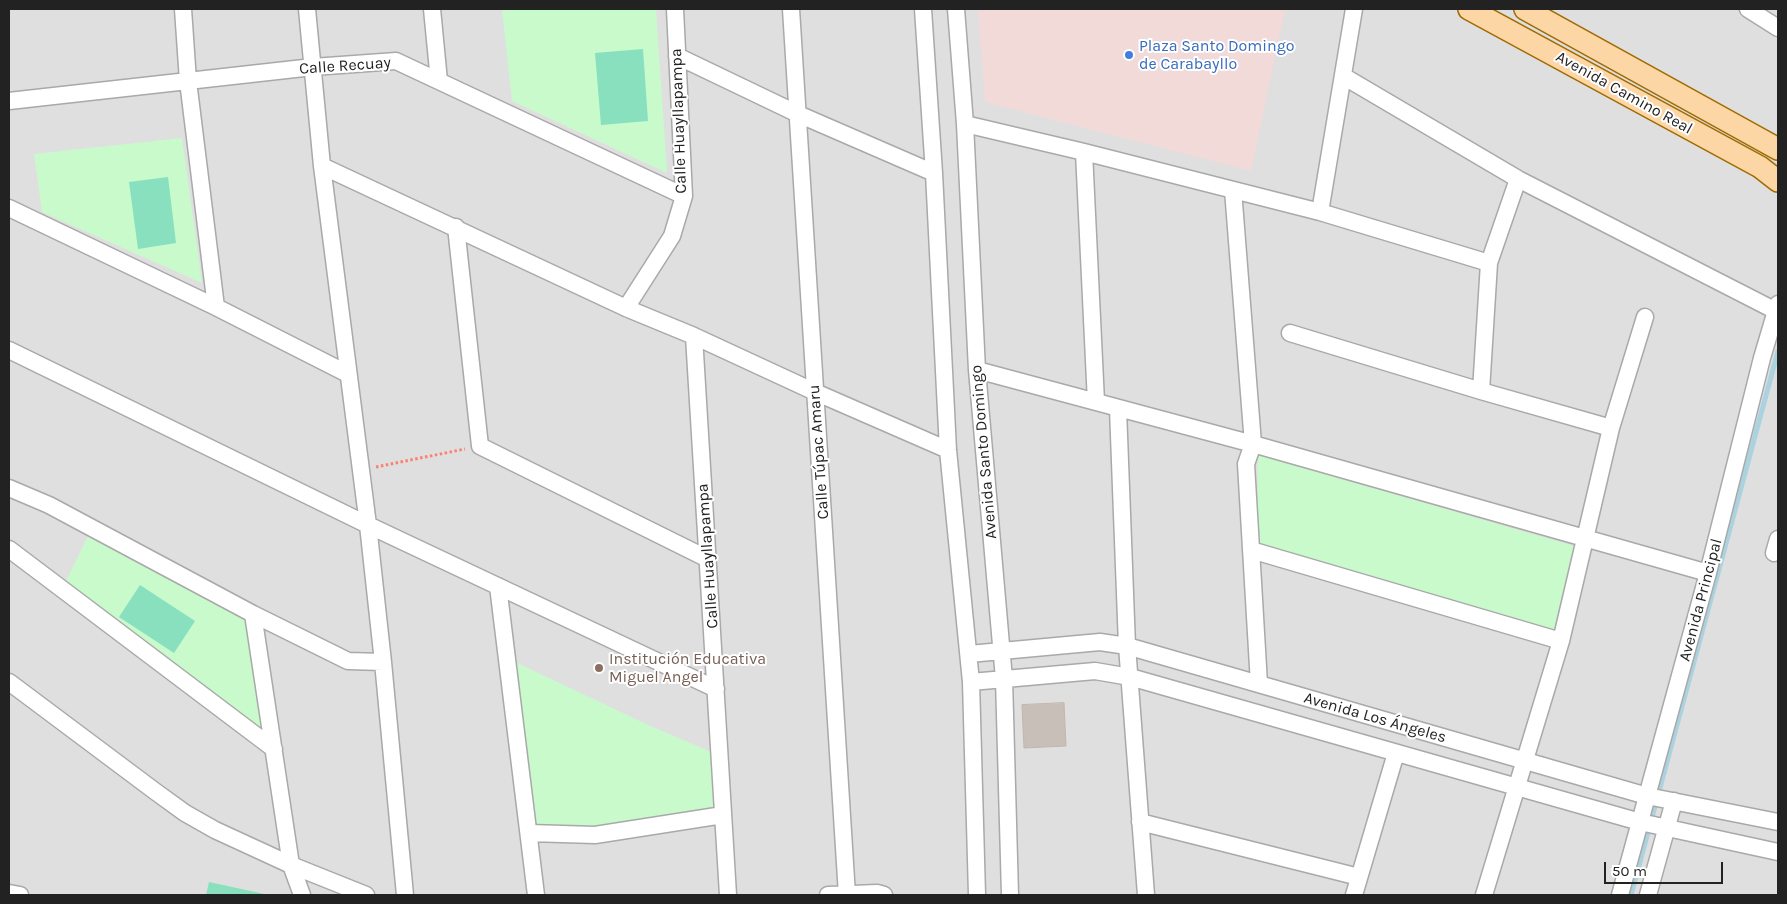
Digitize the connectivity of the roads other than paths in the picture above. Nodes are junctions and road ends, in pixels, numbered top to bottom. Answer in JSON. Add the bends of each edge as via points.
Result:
{"nodes":[{"id":1,"x":183,"y":9,"type":"edge"},
{"id":2,"x":308,"y":9,"type":"edge"},
{"id":3,"x":432,"y":9,"type":"edge"},
{"id":4,"x":675,"y":9,"type":"edge"},
{"id":5,"x":792,"y":9,"type":"edge"},
{"id":6,"x":923,"y":9,"type":"edge"},
{"id":7,"x":956,"y":9,"type":"edge"},
{"id":8,"x":1354,"y":9,"type":"edge"},
{"id":9,"x":1525,"y":9,"type":"edge"},
{"id":10,"x":1748,"y":9,"type":"edge"},
{"id":11,"x":1474,"y":10,"type":"edge"},
{"id":12,"x":1778,"y":28,"type":"edge"},
{"id":13,"x":677,"y":56,"type":"junction"},
{"id":14,"x":313,"y":67,"type":"junction"},
{"id":15,"x":1343,"y":76,"type":"junction"},
{"id":16,"x":188,"y":81,"type":"junction"},
{"id":17,"x":439,"y":81,"type":"junction"},
{"id":18,"x":9,"y":101,"type":"edge"},
{"id":19,"x":798,"y":114,"type":"junction"},
{"id":20,"x":965,"y":124,"type":"junction"},
{"id":21,"x":1777,"y":145,"type":"edge"},
{"id":22,"x":1084,"y":152,"type":"junction"},
{"id":23,"x":322,"y":166,"type":"junction"},
{"id":24,"x":1760,"y":167,"type":"junction"},
{"id":25,"x":934,"y":173,"type":"junction"},
{"id":26,"x":1518,"y":179,"type":"junction"},
{"id":27,"x":1778,"y":181,"type":"edge"},
{"id":28,"x":1233,"y":190,"type":"junction"},
{"id":29,"x":684,"y":196,"type":"junction"},
{"id":30,"x":9,"y":208,"type":"edge"},
{"id":31,"x":1320,"y":212,"type":"junction"},
{"id":32,"x":456,"y":227,"type":"junction"},
{"id":33,"x":1489,"y":263,"type":"junction"},
{"id":34,"x":216,"y":307,"type":"junction"},
{"id":35,"x":1777,"y":307,"type":"edge"},
{"id":36,"x":626,"y":308,"type":"junction"},
{"id":37,"x":1645,"y":317,"type":"dead end"},
{"id":38,"x":1290,"y":332,"type":"dead end"},
{"id":39,"x":694,"y":336,"type":"junction"},
{"id":40,"x":9,"y":350,"type":"edge"},
{"id":41,"x":977,"y":370,"type":"junction"},
{"id":42,"x":348,"y":374,"type":"junction"},
{"id":43,"x":1481,"y":391,"type":"junction"},
{"id":44,"x":816,"y":392,"type":"junction"},
{"id":45,"x":1096,"y":402,"type":"junction"},
{"id":46,"x":1118,"y":409,"type":"junction"},
{"id":47,"x":1611,"y":428,"type":"junction"},
{"id":48,"x":1253,"y":444,"type":"junction"},
{"id":49,"x":948,"y":450,"type":"junction"},
{"id":50,"x":9,"y":488,"type":"edge"},
{"id":51,"x":368,"y":525,"type":"junction"},
{"id":52,"x":1585,"y":539,"type":"junction"},
{"id":53,"x":9,"y":549,"type":"edge"},
{"id":54,"x":1251,"y":550,"type":"junction"},
{"id":55,"x":708,"y":559,"type":"junction"},
{"id":56,"x":1708,"y":573,"type":"junction"},
{"id":57,"x":498,"y":586,"type":"junction"},
{"id":58,"x":253,"y":614,"type":"junction"},
{"id":59,"x":1561,"y":641,"type":"junction"},
{"id":60,"x":1127,"y":646,"type":"junction"},
{"id":61,"x":1002,"y":650,"type":"junction"},
{"id":62,"x":969,"y":654,"type":"junction"},
{"id":63,"x":383,"y":662,"type":"junction"},
{"id":64,"x":1130,"y":677,"type":"junction"},
{"id":65,"x":1004,"y":679,"type":"junction"},
{"id":66,"x":9,"y":682,"type":"edge"},
{"id":67,"x":971,"y":682,"type":"junction"},
{"id":68,"x":1260,"y":684,"type":"junction"},
{"id":69,"x":716,"y":689,"type":"junction"},
{"id":70,"x":274,"y":749,"type":"junction"},
{"id":71,"x":1396,"y":753,"type":"junction"},
{"id":72,"x":1525,"y":761,"type":"junction"},
{"id":73,"x":1516,"y":787,"type":"junction"},
{"id":74,"x":1647,"y":796,"type":"junction"},
{"id":75,"x":1674,"y":801,"type":"junction"},
{"id":76,"x":724,"y":815,"type":"junction"},
{"id":77,"x":1140,"y":822,"type":"junction"},
{"id":78,"x":1640,"y":822,"type":"junction"},
{"id":79,"x":1778,"y":822,"type":"edge"},
{"id":80,"x":1666,"y":828,"type":"junction"},
{"id":81,"x":529,"y":832,"type":"junction"},
{"id":82,"x":1778,"y":852,"type":"edge"},
{"id":83,"x":291,"y":865,"type":"junction"},
{"id":84,"x":1359,"y":877,"type":"junction"},
{"id":85,"x":9,"y":893,"type":"edge"},
{"id":86,"x":846,"y":894,"type":"edge"},
{"id":87,"x":20,"y":895,"type":"edge"},
{"id":88,"x":302,"y":895,"type":"edge"},
{"id":89,"x":366,"y":895,"type":"edge"},
{"id":90,"x":405,"y":895,"type":"edge"},
{"id":91,"x":536,"y":895,"type":"edge"},
{"id":92,"x":728,"y":895,"type":"edge"},
{"id":93,"x":828,"y":895,"type":"edge"},
{"id":94,"x":884,"y":895,"type":"edge"},
{"id":95,"x":977,"y":895,"type":"edge"},
{"id":96,"x":1010,"y":895,"type":"edge"},
{"id":97,"x":1146,"y":895,"type":"edge"},
{"id":98,"x":1354,"y":895,"type":"edge"},
{"id":99,"x":1484,"y":895,"type":"edge"},
{"id":100,"x":1620,"y":895,"type":"edge"},
{"id":101,"x":1648,"y":895,"type":"edge"}],
"edges":[{"from":1,"to":16,"type":"street"},
{"from":2,"to":14,"type":"street"},
{"from":3,"to":17,"type":"street"},
{"from":4,"to":13,"type":"street","name":"Calle Huayllapampa"},
{"from":5,"to":19,"type":"street","name":"Calle Túpac Amaru"},
{"from":6,"to":25,"type":"street","name":"Avenida Santo Domingo"},
{"from":7,"to":20,"type":"street","name":"Avenida Santo Domingo"},
{"from":8,"to":15,"type":"street"},
{"from":9,"to":21,"type":"main road","name":"Avenida Camino Real"},
{"from":10,"to":12,"type":"street"},
{"from":11,"to":24,"type":"main road","name":"Avenida Camino Real"},
{"from":13,"to":19,"type":"street"},
{"from":13,"to":29,"type":"street","name":"Calle Huayllapampa"},
{"from":14,"to":16,"type":"street","name":"Calle Recuay"},
{"from":14,"to":17,"type":"street","name":"Calle Recuay","via":[[396,61]]},
{"from":14,"to":23,"type":"street"},
{"from":15,"to":26,"type":"street"},
{"from":15,"to":31,"type":"street"},
{"from":16,"to":18,"type":"street","name":"Calle Recuay"},
{"from":16,"to":34,"type":"street"},
{"from":17,"to":29,"type":"street","name":"Calle Recuay"},
{"from":19,"to":25,"type":"street"},
{"from":19,"to":44,"type":"street","name":"Calle Túpac Amaru"},
{"from":20,"to":22,"type":"street"},
{"from":20,"to":41,"type":"street","name":"Avenida Santo Domingo"},
{"from":21,"to":24,"type":"street"},
{"from":22,"to":28,"type":"street"},
{"from":22,"to":45,"type":"street"},
{"from":23,"to":32,"type":"street"},
{"from":23,"to":42,"type":"street"},
{"from":24,"to":27,"type":"main road","name":"Avenida Camino Real"},
{"from":25,"to":49,"type":"street","name":"Avenida Santo Domingo"},
{"from":26,"to":33,"type":"street"},
{"from":26,"to":35,"type":"street"},
{"from":28,"to":31,"type":"street"},
{"from":28,"to":48,"type":"street"},
{"from":29,"to":36,"type":"street","name":"Calle Huayllapampa","via":[[672,236]]},
{"from":30,"to":34,"type":"street"},
{"from":31,"to":33,"type":"street"},
{"from":32,"to":36,"type":"street"},
{"from":32,"to":55,"type":"street","via":[[480,446]]},
{"from":33,"to":43,"type":"street"},
{"from":34,"to":42,"type":"street"},
{"from":35,"to":56,"type":"street","name":"Avenida Principal"},
{"from":36,"to":39,"type":"street"},
{"from":37,"to":47,"type":"street"},
{"from":38,"to":43,"type":"street"},
{"from":39,"to":44,"type":"street"},
{"from":39,"to":55,"type":"street","name":"Calle Huayllapampa"},
{"from":40,"to":51,"type":"street"},
{"from":41,"to":45,"type":"street"},
{"from":41,"to":61,"type":"street","name":"Avenida Santo Domingo"},
{"from":42,"to":51,"type":"street"},
{"from":43,"to":47,"type":"street"},
{"from":44,"to":49,"type":"street"},
{"from":44,"to":86,"type":"street","name":"Calle Túpac Amaru"},
{"from":45,"to":46,"type":"street"},
{"from":46,"to":48,"type":"street"},
{"from":46,"to":60,"type":"street"},
{"from":47,"to":52,"type":"street"},
{"from":48,"to":52,"type":"street"},
{"from":48,"to":54,"type":"street","via":[[1246,464]]},
{"from":49,"to":62,"type":"street","name":"Avenida Santo Domingo"},
{"from":50,"to":58,"type":"street","via":[[49,505]]},
{"from":51,"to":57,"type":"street"},
{"from":51,"to":63,"type":"street"},
{"from":52,"to":56,"type":"street"},
{"from":52,"to":59,"type":"street"},
{"from":53,"to":70,"type":"street"},
{"from":54,"to":59,"type":"street"},
{"from":54,"to":68,"type":"street"},
{"from":55,"to":69,"type":"street","name":"Calle Huayllapampa"},
{"from":56,"to":74,"type":"street","name":"Avenida Principal"},
{"from":57,"to":69,"type":"street"},
{"from":57,"to":81,"type":"street"},
{"from":58,"to":63,"type":"street","via":[[348,661]]},
{"from":58,"to":70,"type":"street"},
{"from":59,"to":72,"type":"street"},
{"from":60,"to":61,"type":"street","name":"Avenida Los Ángeles","via":[[1100,642]]},
{"from":60,"to":64,"type":"street"},
{"from":60,"to":68,"type":"street","name":"Avenida Los Ángeles"},
{"from":61,"to":62,"type":"street","name":"Avenida Los Ángeles"},
{"from":61,"to":65,"type":"street","name":"Avenida Santo Domingo"},
{"from":62,"to":67,"type":"street","name":"Avenida Santo Domingo"},
{"from":63,"to":90,"type":"street"},
{"from":64,"to":65,"type":"street","name":"Avenida Los Ángeles","via":[[1095,671]]},
{"from":64,"to":71,"type":"street","name":"Avenida Los Ángeles"},
{"from":64,"to":77,"type":"street"},
{"from":65,"to":67,"type":"street","name":"Avenida Los Ángeles"},
{"from":65,"to":96,"type":"street","name":"Avenida Santo Domingo"},
{"from":66,"to":83,"type":"street","via":[[186,813],[214,830]]},
{"from":67,"to":95,"type":"street","name":"Avenida Santo Domingo"},
{"from":68,"to":72,"type":"street","name":"Avenida Los Ángeles"},
{"from":69,"to":76,"type":"street","name":"Calle Huayllapampa"},
{"from":70,"to":83,"type":"street"},
{"from":71,"to":73,"type":"street","name":"Avenida Los Ángeles"},
{"from":71,"to":84,"type":"street"},
{"from":72,"to":73,"type":"street"},
{"from":72,"to":74,"type":"street","name":"Avenida Los Ángeles"},
{"from":73,"to":78,"type":"street","name":"Avenida Los Ángeles"},
{"from":73,"to":99,"type":"street"},
{"from":74,"to":75,"type":"street","name":"Avenida Los Ángeles"},
{"from":74,"to":78,"type":"street","name":"Avenida Principal"},
{"from":75,"to":79,"type":"street","name":"Avenida Los Ángeles"},
{"from":75,"to":80,"type":"street"},
{"from":76,"to":81,"type":"street","via":[[595,835]]},
{"from":76,"to":92,"type":"street","name":"Calle Huayllapampa"},
{"from":77,"to":84,"type":"street"},
{"from":77,"to":97,"type":"street"},
{"from":78,"to":80,"type":"street","name":"Avenida Los Ángeles"},
{"from":78,"to":100,"type":"street","name":"Avenida Principal"},
{"from":80,"to":82,"type":"street","name":"Avenida Los Ángeles"},
{"from":80,"to":101,"type":"street"},
{"from":81,"to":91,"type":"street"},
{"from":83,"to":88,"type":"street"},
{"from":83,"to":89,"type":"street"},
{"from":84,"to":98,"type":"street"},
{"from":85,"to":87,"type":"street"},
{"from":86,"to":93,"type":"street"},
{"from":86,"to":94,"type":"street"}]}
